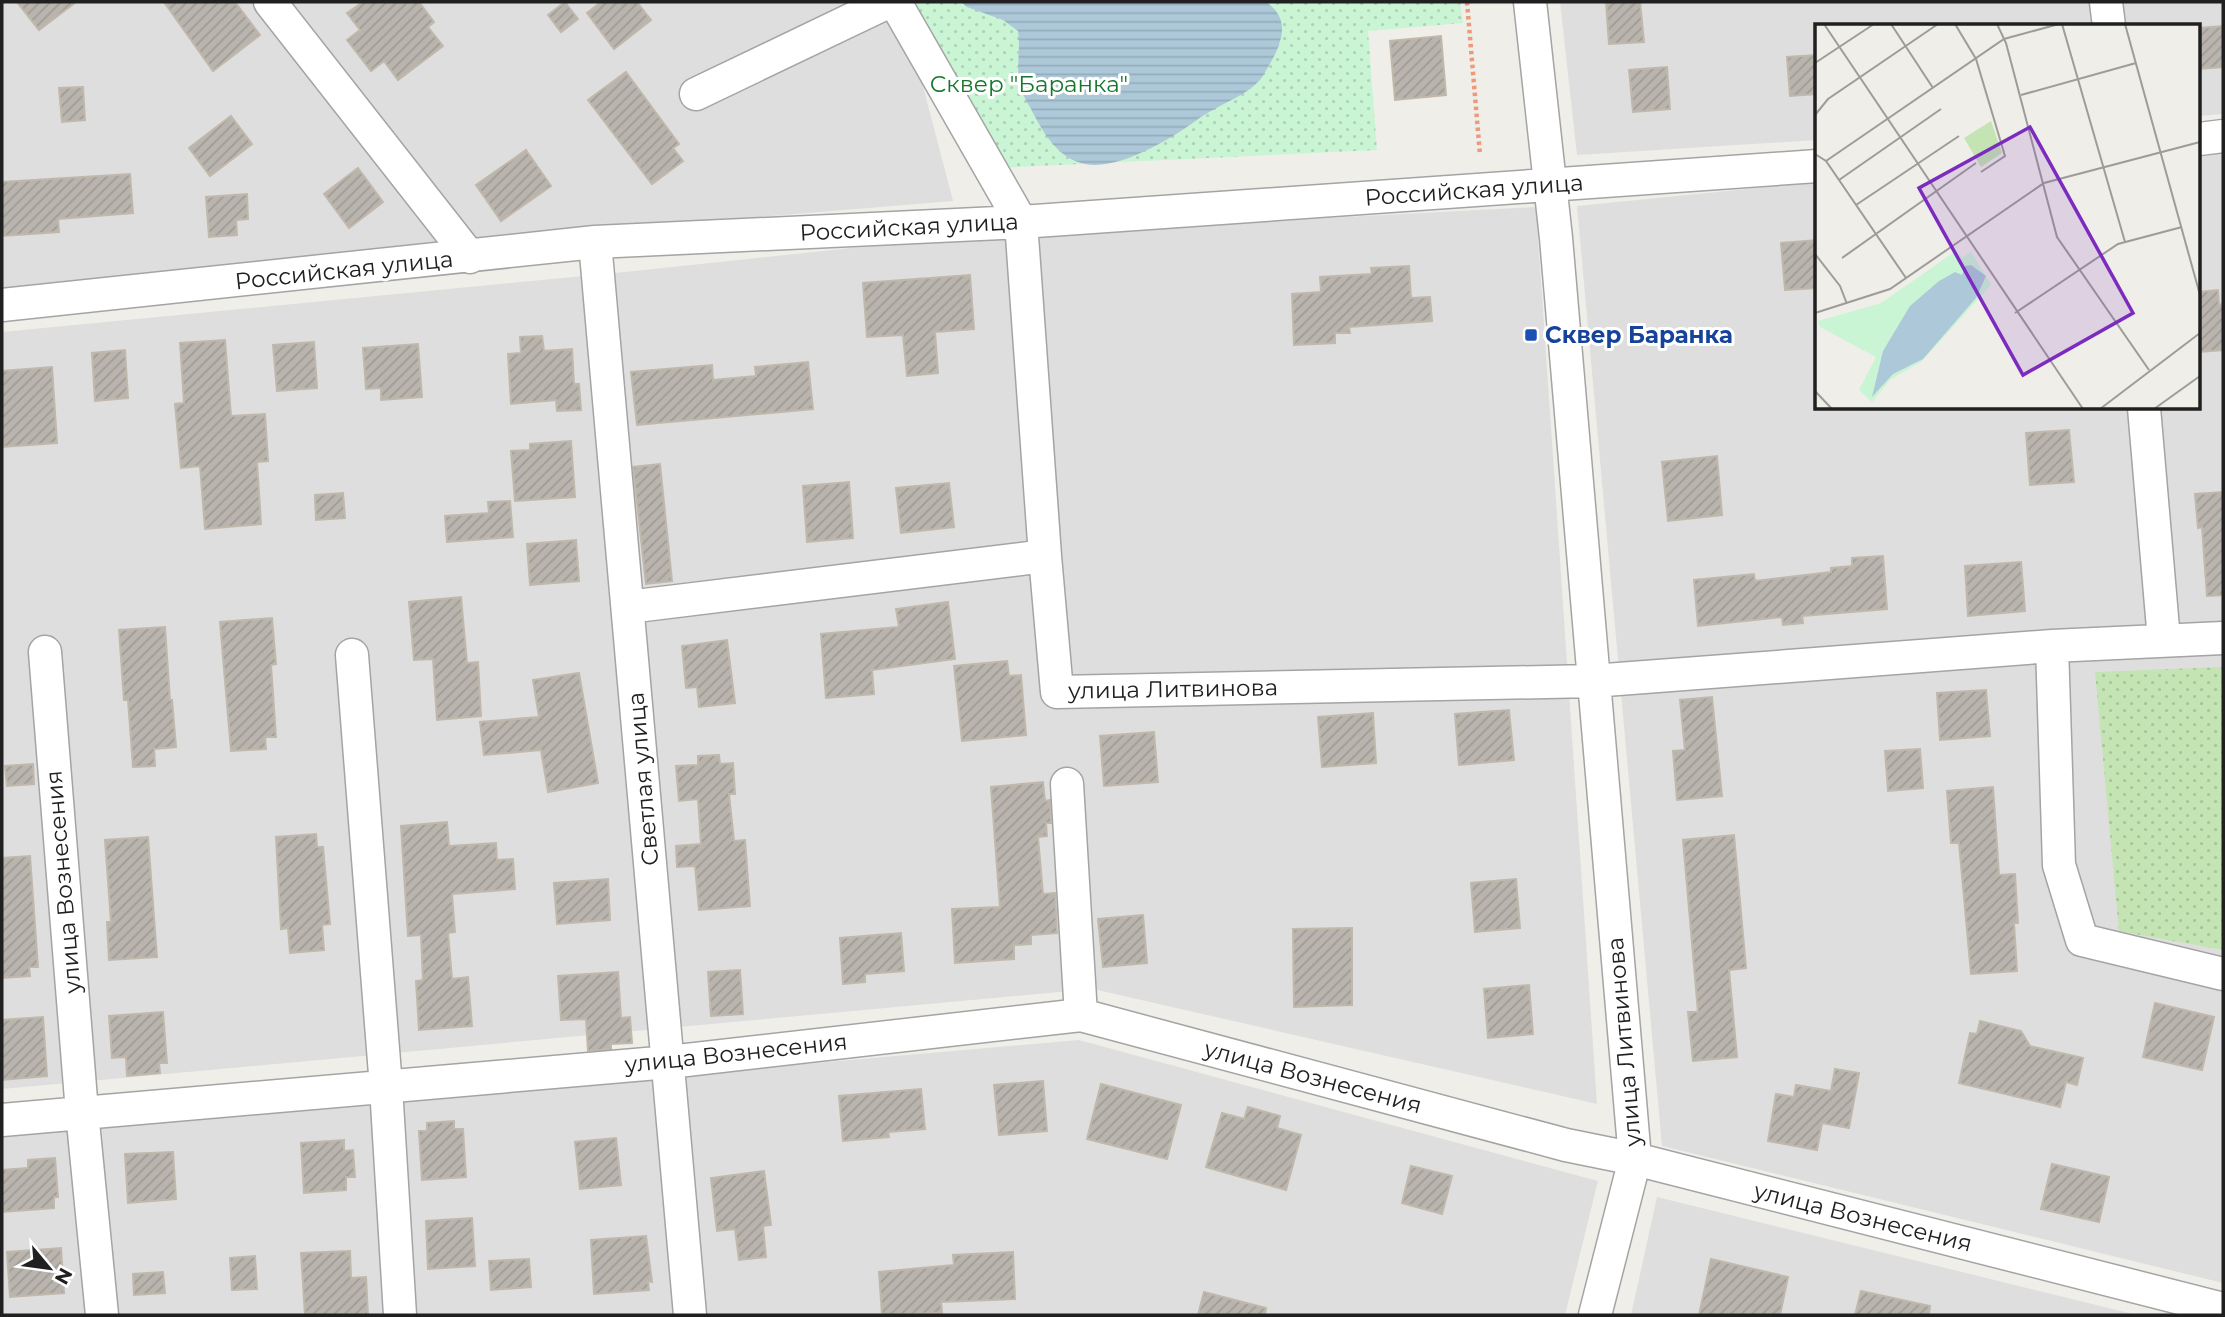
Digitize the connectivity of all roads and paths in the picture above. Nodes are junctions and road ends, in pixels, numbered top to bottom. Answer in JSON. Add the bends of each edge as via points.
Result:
{"nodes":[{"id":1,"x":270,"y":2,"type":"edge"},
{"id":2,"x":888,"y":2,"type":"edge"},
{"id":3,"x":895,"y":2,"type":"edge"},
{"id":4,"x":1467,"y":2,"type":"edge"},
{"id":5,"x":1530,"y":2,"type":"edge"},
{"id":6,"x":2106,"y":2,"type":"edge"},
{"id":7,"x":2109,"y":24,"type":"edge"},
{"id":8,"x":696,"y":93,"type":"dead end"},
{"id":9,"x":2223,"y":136,"type":"edge"},
{"id":10,"x":2200,"y":139,"type":"edge"},
{"id":11,"x":1480,"y":155,"type":"dead end"},
{"id":12,"x":1815,"y":166,"type":"edge"},
{"id":13,"x":1550,"y":185,"type":"junction"},
{"id":14,"x":1021,"y":222,"type":"junction"},
{"id":15,"x":595,"y":242,"type":"junction"},
{"id":16,"x":470,"y":257,"type":"junction"},
{"id":17,"x":2,"y":306,"type":"edge"},
{"id":18,"x":2144,"y":410,"type":"edge"},
{"id":19,"x":1045,"y":556,"type":"junction"},
{"id":20,"x":628,"y":607,"type":"junction"},
{"id":21,"x":2223,"y":638,"type":"edge"},
{"id":22,"x":2164,"y":640,"type":"junction"},
{"id":23,"x":2052,"y":646,"type":"junction"},
{"id":24,"x":45,"y":652,"type":"dead end"},
{"id":25,"x":352,"y":655,"type":"dead end"},
{"id":26,"x":1592,"y":681,"type":"junction"},
{"id":27,"x":1067,"y":784,"type":"dead end"},
{"id":28,"x":2223,"y":974,"type":"edge"},
{"id":29,"x":1081,"y":1015,"type":"junction"},
{"id":30,"x":669,"y":1062,"type":"junction"},
{"id":31,"x":386,"y":1087,"type":"junction"},
{"id":32,"x":82,"y":1112,"type":"junction"},
{"id":33,"x":2,"y":1120,"type":"edge"},
{"id":34,"x":1635,"y":1159,"type":"junction"},
{"id":35,"x":2223,"y":1309,"type":"edge"},
{"id":36,"x":102,"y":1315,"type":"edge"},
{"id":37,"x":400,"y":1315,"type":"edge"},
{"id":38,"x":690,"y":1315,"type":"edge"},
{"id":39,"x":1595,"y":1315,"type":"edge"}],
"edges":[{"from":1,"to":16,"type":"street"},
{"from":2,"to":8,"type":"street"},
{"from":3,"to":14,"type":"street"},
{"from":4,"to":11,"type":"path"},
{"from":5,"to":13,"type":"street","name":"улица Литвинова"},
{"from":6,"to":7,"type":"street"},
{"from":9,"to":10,"type":"street"},
{"from":12,"to":13,"type":"street","name":"Российская улица"},
{"from":13,"to":14,"type":"street","name":"Российская улица"},
{"from":13,"to":26,"type":"street","name":"улица Литвинова"},
{"from":14,"to":15,"type":"street","name":"Российская улица"},
{"from":14,"to":19,"type":"street"},
{"from":15,"to":16,"type":"street","name":"Российская улица"},
{"from":15,"to":20,"type":"street","name":"Светлая улица"},
{"from":16,"to":17,"type":"street","name":"Российская улица"},
{"from":18,"to":22,"type":"street"},
{"from":19,"to":20,"type":"street"},
{"from":19,"to":26,"type":"street","name":"улица Литвинова","via":[[1057,692]]},
{"from":20,"to":30,"type":"street","name":"Светлая улица"},
{"from":21,"to":22,"type":"street"},
{"from":22,"to":23,"type":"street"},
{"from":23,"to":26,"type":"street"},
{"from":23,"to":28,"type":"street","via":[[2059,865],[2082,940]]},
{"from":24,"to":32,"type":"street","name":"улица Вознесения"},
{"from":25,"to":31,"type":"street"},
{"from":26,"to":34,"type":"street","name":"улица Литвинова"},
{"from":27,"to":29,"type":"street"},
{"from":29,"to":30,"type":"street","name":"улица Вознесения"},
{"from":29,"to":34,"type":"street","name":"улица Вознесения","via":[[1566,1145]]},
{"from":30,"to":31,"type":"street","name":"улица Вознесения"},
{"from":30,"to":38,"type":"street","name":"Светлая улица"},
{"from":31,"to":32,"type":"street","name":"улица Вознесения"},
{"from":31,"to":37,"type":"street"},
{"from":32,"to":33,"type":"street","name":"улица Вознесения"},
{"from":32,"to":36,"type":"street","name":"улица Вознесения"},
{"from":34,"to":35,"type":"street","name":"улица Вознесения"},
{"from":34,"to":39,"type":"street","name":"улица Литвинова"}]}
